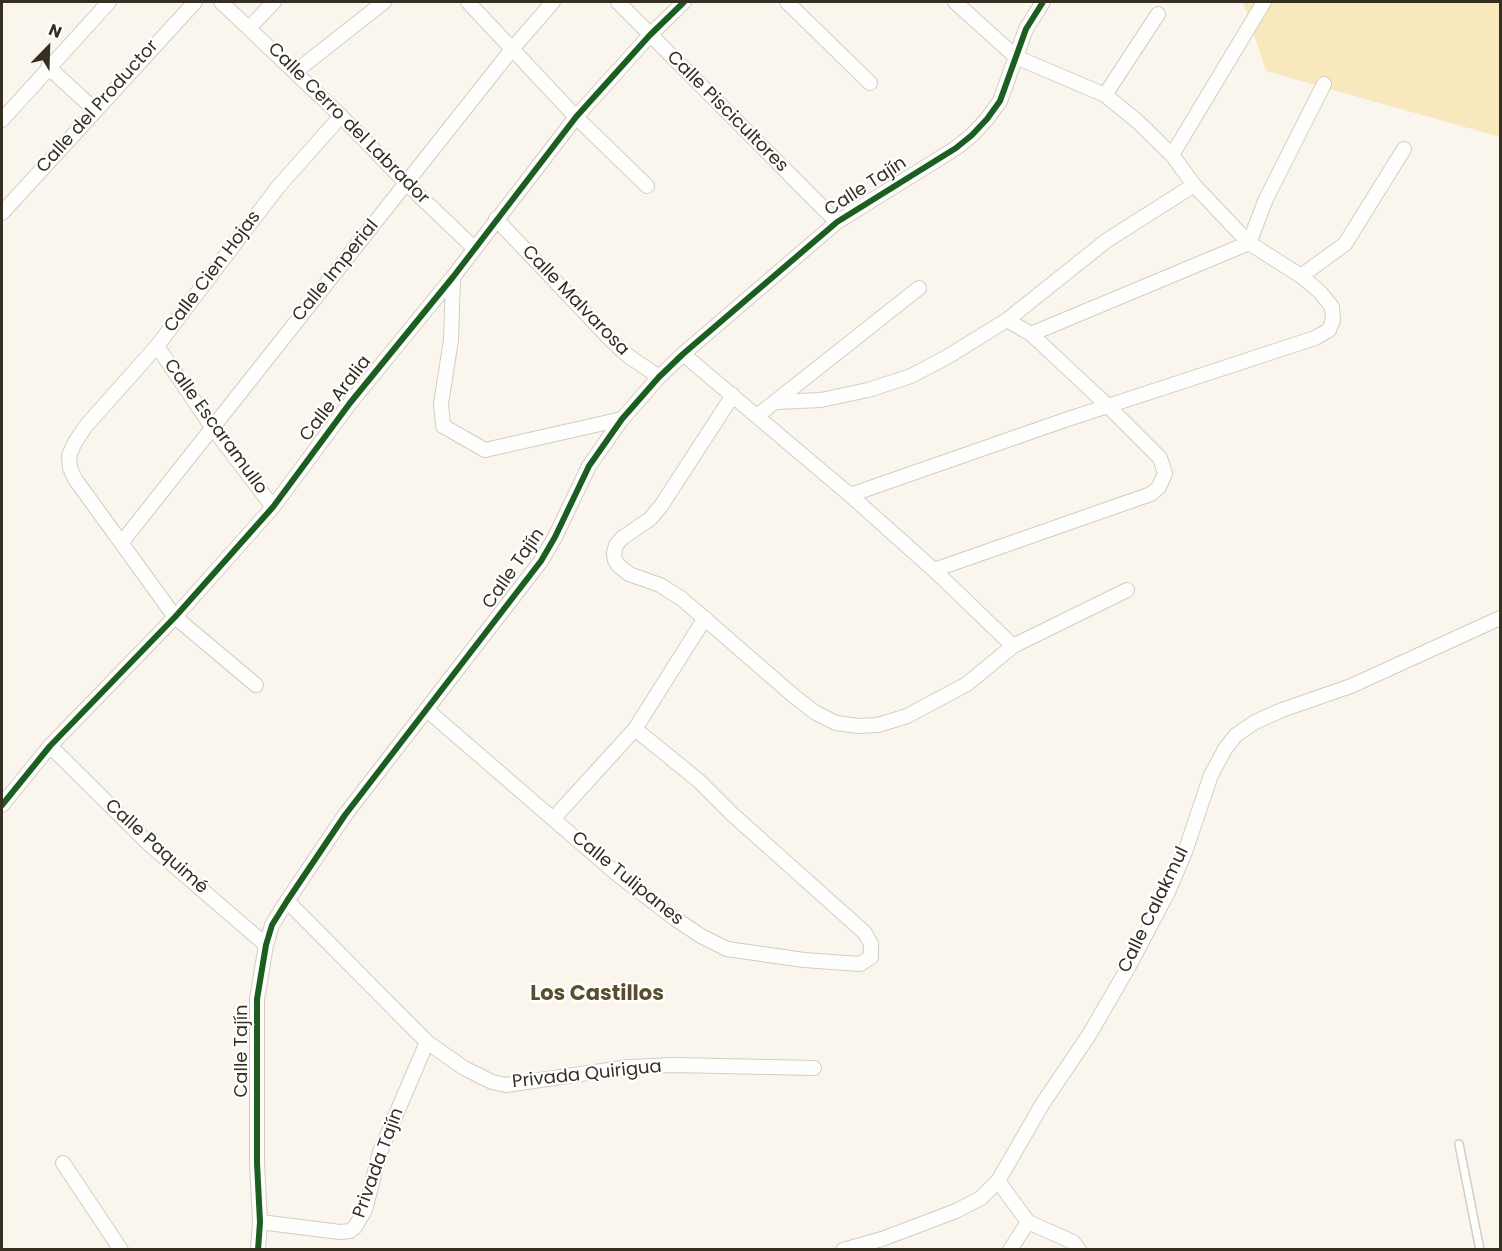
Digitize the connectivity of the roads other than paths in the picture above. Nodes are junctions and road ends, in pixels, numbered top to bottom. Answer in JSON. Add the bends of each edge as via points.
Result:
{"nodes":[{"id":1,"x":109,"y":2,"type":"edge"},
{"id":2,"x":195,"y":2,"type":"edge"},
{"id":3,"x":221,"y":2,"type":"edge"},
{"id":4,"x":274,"y":2,"type":"edge"},
{"id":5,"x":384,"y":2,"type":"edge"},
{"id":6,"x":468,"y":2,"type":"edge"},
{"id":7,"x":553,"y":2,"type":"edge"},
{"id":8,"x":618,"y":2,"type":"edge"},
{"id":9,"x":684,"y":2,"type":"edge"},
{"id":10,"x":787,"y":2,"type":"edge"},
{"id":11,"x":955,"y":2,"type":"edge"},
{"id":12,"x":1043,"y":2,"type":"edge"},
{"id":13,"x":1264,"y":2,"type":"edge"},
{"id":14,"x":1158,"y":14,"type":"dead end"},
{"id":15,"x":249,"y":28,"type":"junction"},
{"id":16,"x":650,"y":35,"type":"junction"},
{"id":17,"x":513,"y":48,"type":"junction"},
{"id":18,"x":1016,"y":57,"type":"junction"},
{"id":19,"x":48,"y":68,"type":"junction"},
{"id":20,"x":295,"y":72,"type":"junction"},
{"id":21,"x":870,"y":83,"type":"dead end"},
{"id":22,"x":1324,"y":84,"type":"dead end"},
{"id":23,"x":1105,"y":95,"type":"junction"},
{"id":24,"x":95,"y":111,"type":"junction"},
{"id":25,"x":3,"y":114,"type":"edge"},
{"id":26,"x":341,"y":116,"type":"junction"},
{"id":27,"x":576,"y":117,"type":"junction"},
{"id":28,"x":1404,"y":149,"type":"dead end"},
{"id":29,"x":1172,"y":155,"type":"junction"},
{"id":30,"x":406,"y":183,"type":"junction"},
{"id":31,"x":1194,"y":185,"type":"junction"},
{"id":32,"x":647,"y":186,"type":"dead end"},
{"id":33,"x":2,"y":213,"type":"edge"},
{"id":34,"x":496,"y":219,"type":"junction"},
{"id":35,"x":837,"y":222,"type":"junction"},
{"id":36,"x":1249,"y":243,"type":"junction"},
{"id":37,"x":474,"y":248,"type":"junction"},
{"id":38,"x":1301,"y":276,"type":"junction"},
{"id":39,"x":453,"y":277,"type":"junction"},
{"id":40,"x":919,"y":288,"type":"dead end"},
{"id":41,"x":1007,"y":320,"type":"junction"},
{"id":42,"x":1031,"y":334,"type":"junction"},
{"id":43,"x":157,"y":346,"type":"junction"},
{"id":44,"x":683,"y":354,"type":"junction"},
{"id":45,"x":659,"y":377,"type":"junction"},
{"id":46,"x":733,"y":395,"type":"junction"},
{"id":47,"x":777,"y":402,"type":"junction"},
{"id":48,"x":1108,"y":406,"type":"junction"},
{"id":49,"x":757,"y":416,"type":"junction"},
{"id":50,"x":622,"y":418,"type":"junction"},
{"id":51,"x":212,"y":427,"type":"junction"},
{"id":52,"x":850,"y":495,"type":"junction"},
{"id":53,"x":273,"y":507,"type":"junction"},
{"id":54,"x":122,"y":542,"type":"junction"},
{"id":55,"x":934,"y":570,"type":"junction"},
{"id":56,"x":1127,"y":590,"type":"dead end"},
{"id":57,"x":175,"y":617,"type":"junction"},
{"id":58,"x":705,"y":618,"type":"junction"},
{"id":59,"x":1500,"y":618,"type":"edge"},
{"id":60,"x":1013,"y":646,"type":"junction"},
{"id":61,"x":256,"y":685,"type":"dead end"},
{"id":62,"x":427,"y":710,"type":"junction"},
{"id":63,"x":635,"y":729,"type":"junction"},
{"id":64,"x":50,"y":746,"type":"junction"},
{"id":65,"x":2,"y":805,"type":"edge"},
{"id":66,"x":553,"y":819,"type":"junction"},
{"id":67,"x":287,"y":901,"type":"junction"},
{"id":68,"x":266,"y":945,"type":"junction"},
{"id":69,"x":427,"y":1042,"type":"junction"},
{"id":70,"x":814,"y":1068,"type":"dead end"},
{"id":71,"x":1459,"y":1144,"type":"dead end"},
{"id":72,"x":63,"y":1163,"type":"dead end"},
{"id":73,"x":998,"y":1181,"type":"junction"},
{"id":74,"x":260,"y":1222,"type":"junction"},
{"id":75,"x":1028,"y":1222,"type":"junction"},
{"id":76,"x":121,"y":1250,"type":"edge"},
{"id":77,"x":258,"y":1250,"type":"edge"},
{"id":78,"x":843,"y":1250,"type":"edge"},
{"id":79,"x":1010,"y":1250,"type":"edge"},
{"id":80,"x":1079,"y":1250,"type":"edge"},
{"id":81,"x":1480,"y":1250,"type":"edge"}],
"edges":[{"from":1,"to":19,"type":"street"},
{"from":2,"to":24,"type":"street","name":"Calle del Productor"},
{"from":3,"to":15,"type":"street","name":"Calle Cerro del Labrador"},
{"from":4,"to":15,"type":"street"},
{"from":5,"to":20,"type":"street"},
{"from":6,"to":17,"type":"street"},
{"from":7,"to":17,"type":"street","name":"Calle Imperial"},
{"from":8,"to":16,"type":"street","name":"Calle Piscicultores"},
{"from":9,"to":16,"type":"street","name":"Calle Aralia"},
{"from":10,"to":21,"type":"street"},
{"from":11,"to":18,"type":"street"},
{"from":12,"to":18,"type":"street","name":"Calle Tajín","via":[[1026,29]]},
{"from":13,"to":29,"type":"street"},
{"from":14,"to":23,"type":"street"},
{"from":15,"to":20,"type":"street","name":"Calle Cerro del Labrador"},
{"from":16,"to":27,"type":"street","name":"Calle Aralia"},
{"from":16,"to":35,"type":"street","name":"Calle Piscicultores"},
{"from":17,"to":27,"type":"street"},
{"from":17,"to":30,"type":"street","name":"Calle Imperial"},
{"from":18,"to":23,"type":"street"},
{"from":18,"to":35,"type":"street","name":"Calle Tajín","via":[[1000,101],[972,135]]},
{"from":19,"to":24,"type":"street"},
{"from":19,"to":25,"type":"street"},
{"from":20,"to":26,"type":"street","name":"Calle Cerro del Labrador"},
{"from":22,"to":36,"type":"street","via":[[1266,199]]},
{"from":23,"to":29,"type":"street"},
{"from":24,"to":33,"type":"street","name":"Calle del Productor"},
{"from":26,"to":30,"type":"street","name":"Calle Cerro del Labrador"},
{"from":26,"to":43,"type":"street","name":"Calle Cien Hojas","via":[[278,187]]},
{"from":27,"to":32,"type":"street"},
{"from":27,"to":34,"type":"street","name":"Calle Aralia"},
{"from":28,"to":38,"type":"street","via":[[1345,244]]},
{"from":29,"to":31,"type":"street"},
{"from":30,"to":37,"type":"street","name":"Calle Cerro del Labrador"},
{"from":30,"to":51,"type":"street","name":"Calle Imperial"},
{"from":31,"to":36,"type":"street"},
{"from":31,"to":41,"type":"street","via":[[1106,241]]},
{"from":34,"to":37,"type":"street","name":"Calle Aralia"},
{"from":34,"to":45,"type":"street","name":"Calle Malvarosa","via":[[610,339]]},
{"from":35,"to":44,"type":"street","name":"Calle Tajín"},
{"from":36,"to":38,"type":"street"},
{"from":36,"to":42,"type":"street"},
{"from":37,"to":39,"type":"street","name":"Calle Aralia"},
{"from":38,"to":48,"type":"street","via":[[1332,307],[1329,330],[1315,338]]},
{"from":39,"to":50,"type":"street","via":[[451,339],[441,404],[443,426],[484,450]]},
{"from":39,"to":53,"type":"street","name":"Calle Aralia","via":[[350,403]]},
{"from":40,"to":47,"type":"street"},
{"from":41,"to":42,"type":"street"},
{"from":41,"to":47,"type":"street","via":[[911,376],[821,400]]},
{"from":42,"to":48,"type":"street"},
{"from":43,"to":51,"type":"street","name":"Calle Escaramullo"},
{"from":43,"to":54,"type":"street","name":"Calle Cien Hojas","via":[[85,427],[69,456],[75,479]]},
{"from":44,"to":45,"type":"street","name":"Calle Tajín"},
{"from":44,"to":46,"type":"street"},
{"from":45,"to":50,"type":"street","name":"Calle Tajín"},
{"from":46,"to":49,"type":"street"},
{"from":46,"to":58,"type":"street","via":[[662,506],[640,528],[622,538],[614,553],[618,565],[629,574],[660,585]]},
{"from":47,"to":49,"type":"street"},
{"from":48,"to":52,"type":"street"},
{"from":48,"to":55,"type":"street","via":[[1160,459],[1165,473],[1159,487],[1151,494]]},
{"from":49,"to":52,"type":"street"},
{"from":50,"to":62,"type":"street","name":"Calle Tajín","via":[[589,466],[541,561]]},
{"from":51,"to":53,"type":"street","name":"Calle Escaramullo"},
{"from":51,"to":54,"type":"street","name":"Calle Imperial"},
{"from":52,"to":55,"type":"street"},
{"from":53,"to":57,"type":"street","name":"Calle Aralia"},
{"from":54,"to":57,"type":"street","name":"Calle Cien Hojas"},
{"from":55,"to":60,"type":"street"},
{"from":56,"to":60,"type":"street"},
{"from":57,"to":61,"type":"street","name":"Calle Cien Hojas"},
{"from":57,"to":64,"type":"street","name":"Calle Aralia"},
{"from":58,"to":60,"type":"street","via":[[816,713],[836,723],[858,726],[878,725],[907,716],[967,684]]},
{"from":58,"to":63,"type":"street"},
{"from":59,"to":73,"type":"street","name":"Calle Calakmul","via":[[1351,686],[1282,710],[1236,735],[1211,775],[1168,892],[1129,966]]},
{"from":62,"to":66,"type":"street","name":"Calle Tulipanes"},
{"from":62,"to":67,"type":"street","name":"Calle Tajín","via":[[345,815]]},
{"from":63,"to":66,"type":"street"},
{"from":63,"to":66,"type":"street","name":"Calle Tulipanes","via":[[699,781],[865,933],[871,944],[871,957],[860,964],[727,949],[674,918]]},
{"from":64,"to":65,"type":"street","name":"Calle Aralia"},
{"from":64,"to":68,"type":"street","name":"Calle Paquimé","via":[[150,845]]},
{"from":67,"to":68,"type":"street","name":"Calle Tajín","via":[[272,925]]},
{"from":67,"to":69,"type":"street","name":"Privada Quirigua"},
{"from":68,"to":74,"type":"street","name":"Calle Tajín","via":[[257,999]]},
{"from":69,"to":70,"type":"street","name":"Privada Quirigua","via":[[479,1076],[506,1085],[629,1067]]},
{"from":69,"to":74,"type":"street","name":"Privada Tajín","via":[[380,1152],[365,1210],[355,1227],[340,1232]]},
{"from":71,"to":81,"type":"lane"},
{"from":72,"to":76,"type":"street"},
{"from":73,"to":75,"type":"street"},
{"from":73,"to":78,"type":"street","name":"Calle Calakmul","via":[[981,1198],[956,1211]]},
{"from":74,"to":77,"type":"street","name":"Calle Tajín"},
{"from":75,"to":79,"type":"street"},
{"from":75,"to":80,"type":"street","via":[[1073,1242]]}]}
